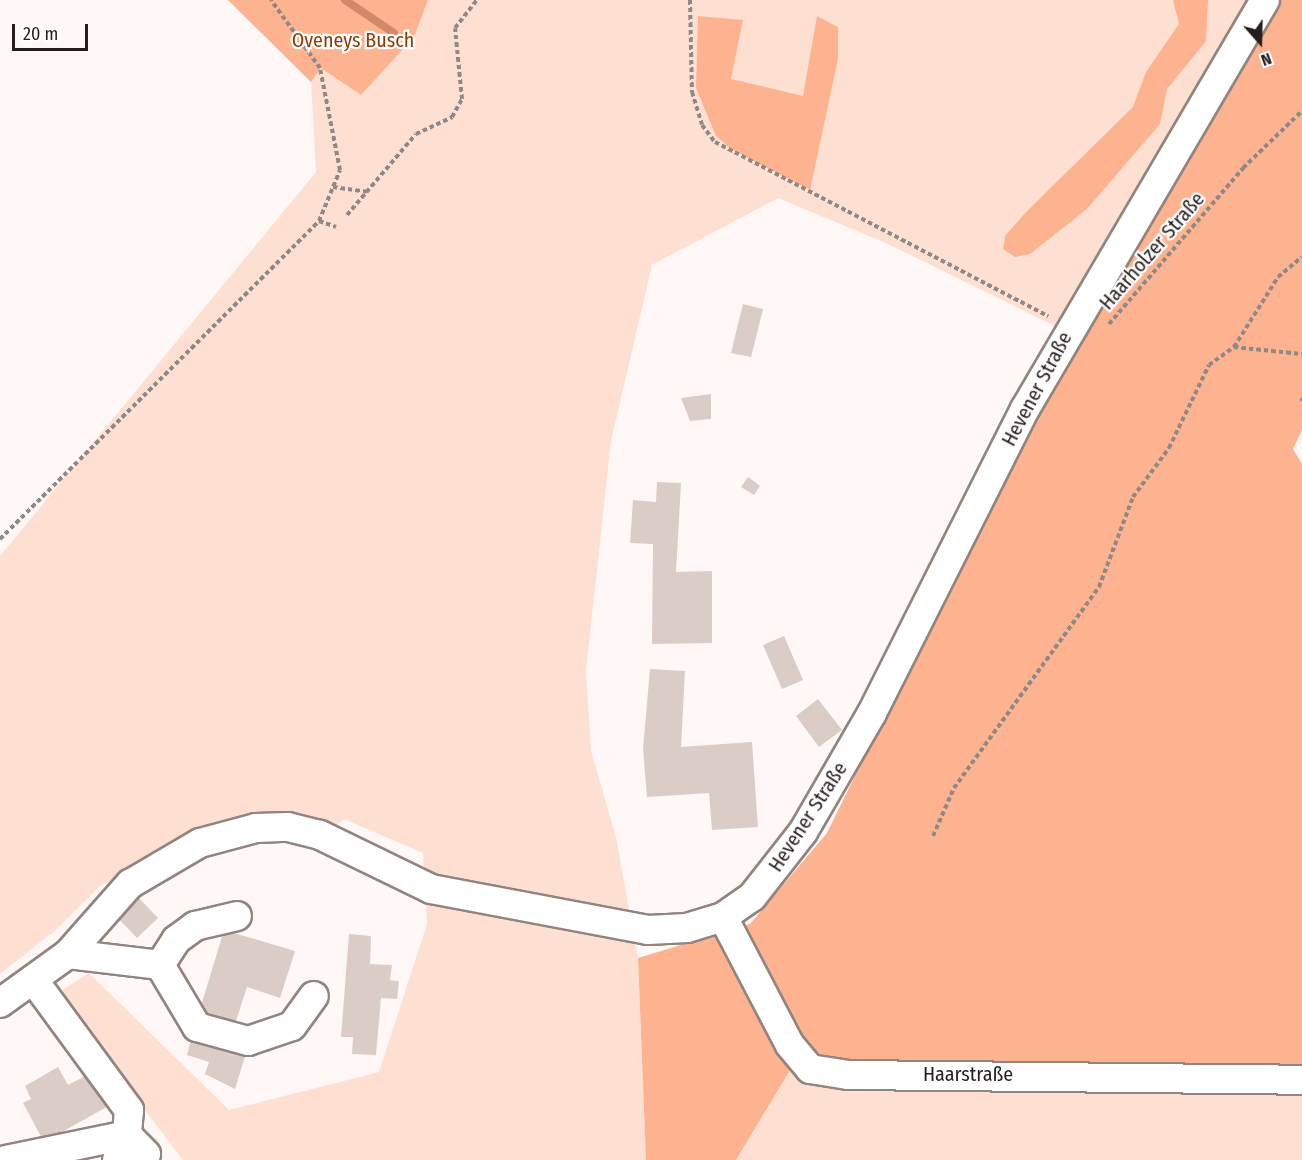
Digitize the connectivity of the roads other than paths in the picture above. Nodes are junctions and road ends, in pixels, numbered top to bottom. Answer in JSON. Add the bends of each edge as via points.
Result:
{"nodes":[{"id":1,"x":1266,"y":0,"type":"edge"},
{"id":2,"x":237,"y":916,"type":"dead end"},
{"id":3,"x":723,"y":917,"type":"junction"},
{"id":4,"x":68,"y":954,"type":"junction"},
{"id":5,"x":160,"y":965,"type":"junction"},
{"id":6,"x":34,"y":982,"type":"junction"},
{"id":7,"x":314,"y":996,"type":"dead end"},
{"id":8,"x":0,"y":1003,"type":"edge"},
{"id":9,"x":1302,"y":1080,"type":"edge"},
{"id":10,"x":130,"y":1150,"type":"edge"},
{"id":11,"x":63,"y":1155,"type":"edge"},
{"id":12,"x":6,"y":1160,"type":"edge"}],
"edges":[{"from":1,"to":3,"type":"street","name":"Hevener Straße","via":[[1070,327],[872,713],[803,832],[752,897]]},
{"from":2,"to":5,"type":"street","via":[[195,926],[176,940]]},
{"from":3,"to":4,"type":"street","name":"Hevener Straße","via":[[687,928],[648,930],[431,889],[320,835],[256,828],[200,843],[130,884]]},
{"from":3,"to":9,"type":"street","name":"Haarstraße","via":[[790,1045],[810,1070],[848,1075]]},
{"from":4,"to":5,"type":"street"},
{"from":4,"to":6,"type":"street","name":"Hevener Straße"},
{"from":5,"to":7,"type":"street","via":[[197,1027],[248,1041],[292,1026]]},
{"from":6,"to":8,"type":"street","name":"Hevener Straße"},
{"from":6,"to":10,"type":"street","via":[[129,1110]]},
{"from":10,"to":11,"type":"street"},
{"from":11,"to":12,"type":"street"}]}
